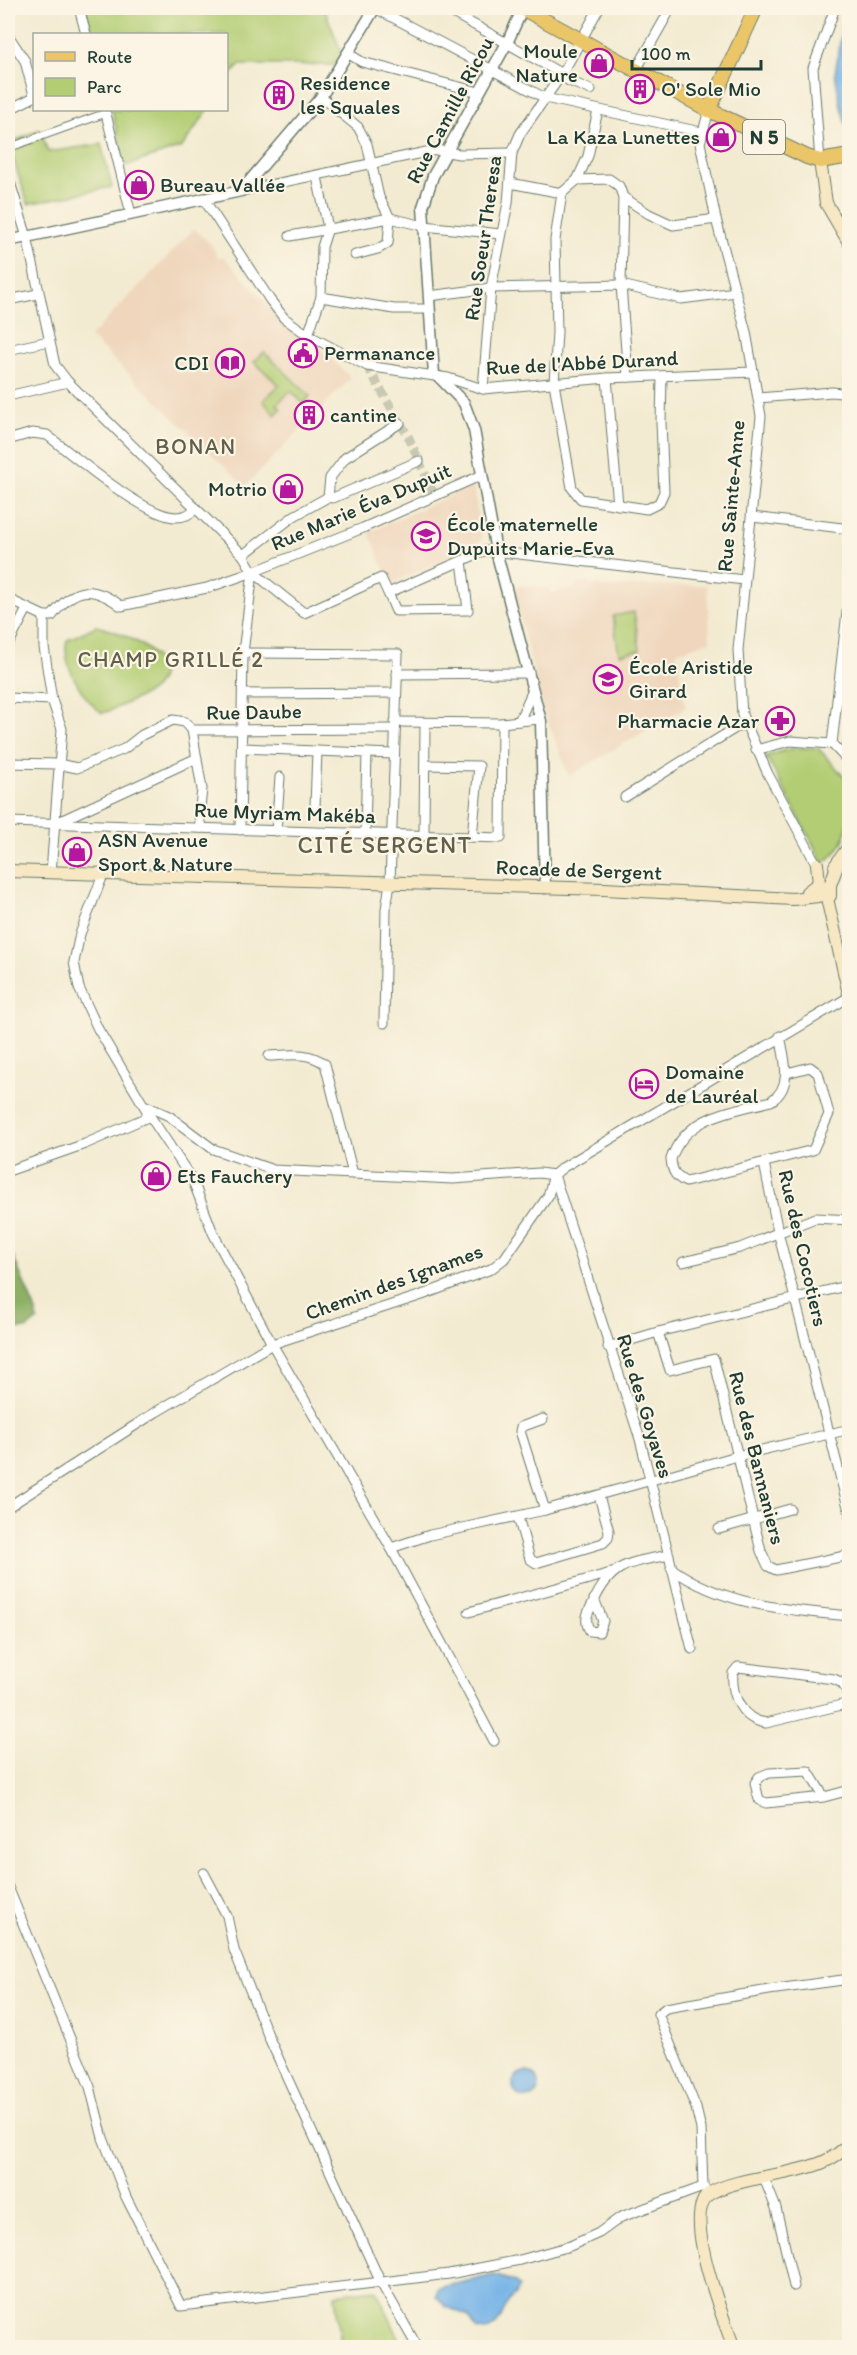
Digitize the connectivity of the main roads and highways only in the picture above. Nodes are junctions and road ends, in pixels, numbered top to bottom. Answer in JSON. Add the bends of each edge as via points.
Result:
{"nodes":[{"id":1,"x":523,"y":8,"type":"edge"},
{"id":2,"x":756,"y":8,"type":"edge"},
{"id":3,"x":709,"y":110,"type":"junction"},
{"id":4,"x":849,"y":156,"type":"edge"},
{"id":5,"x":820,"y":161,"type":"junction"},
{"id":6,"x":849,"y":244,"type":"edge"},
{"id":7,"x":849,"y":844,"type":"edge"},
{"id":8,"x":817,"y":864,"type":"road end"},
{"id":9,"x":8,"y":871,"type":"edge"},
{"id":10,"x":824,"y":887,"type":"junction"},
{"id":11,"x":849,"y":997,"type":"edge"},
{"id":12,"x":849,"y":2143,"type":"edge"},
{"id":13,"x":734,"y":2348,"type":"edge"}],
"edges":[{"from":1,"to":3,"type":"main road","number":"N 5"},
{"from":2,"to":3,"type":"main road","name":"Rue Sainte-Anne"},
{"from":3,"to":5,"type":"main road","number":"N 5"},
{"from":4,"to":5,"type":"main road"},
{"from":5,"to":6,"type":"main road","via":[[826,203]]},
{"from":7,"to":10,"type":"main road"},
{"from":8,"to":10,"type":"main road"},
{"from":9,"to":10,"type":"main road","name":"Rocade de Sergent","via":[[793,899]]},
{"from":10,"to":11,"type":"main road"},
{"from":12,"to":13,"type":"main road","via":[[821,2164],[706,2190],[698,2227],[701,2249]]}]}
